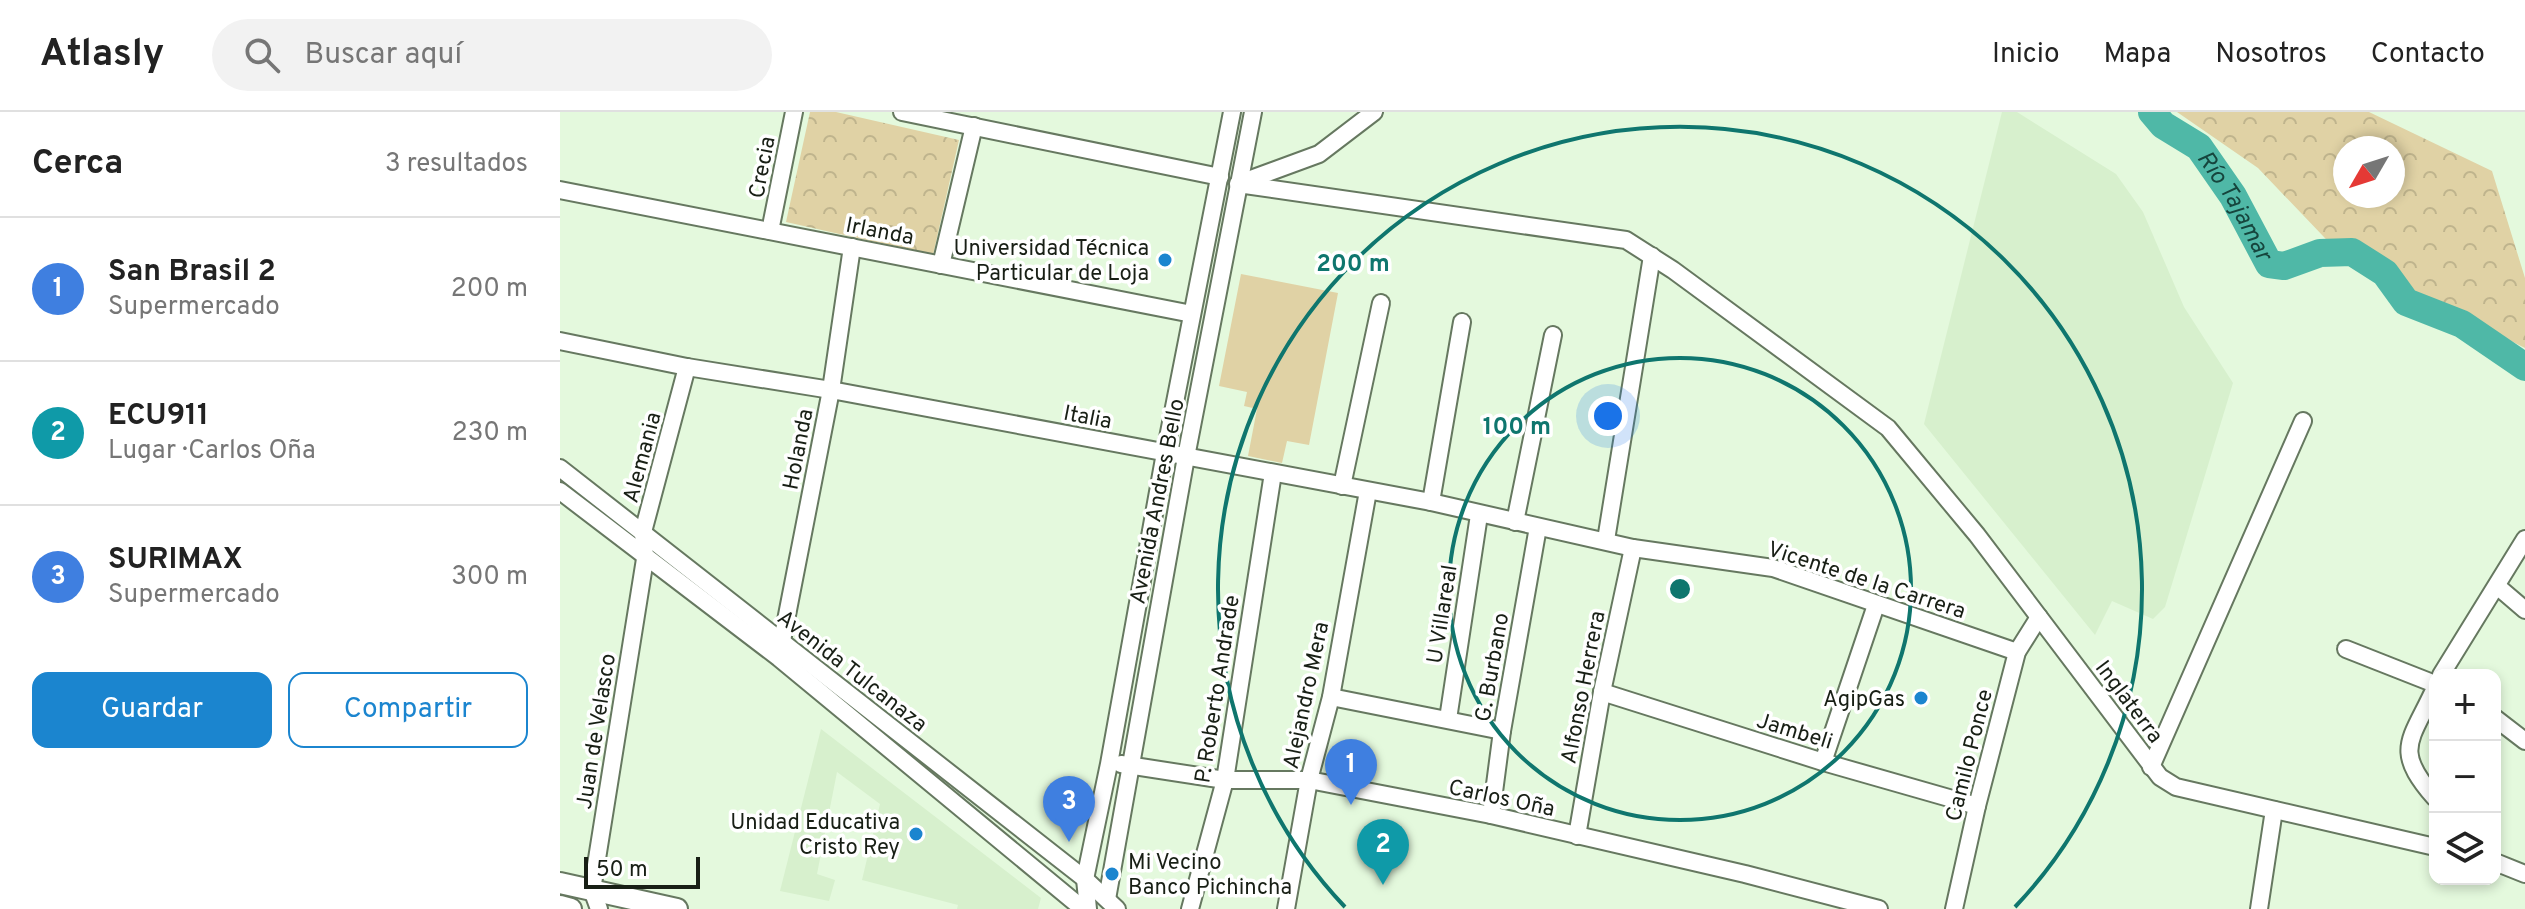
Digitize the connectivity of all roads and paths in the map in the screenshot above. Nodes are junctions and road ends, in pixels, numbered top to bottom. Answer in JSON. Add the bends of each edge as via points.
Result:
{"nodes":[{"id":1,"x":794,"y":112,"type":"edge"},
{"id":2,"x":902,"y":112,"type":"edge"},
{"id":3,"x":1232,"y":112,"type":"edge"},
{"id":4,"x":1253,"y":112,"type":"edge"},
{"id":5,"x":1374,"y":112,"type":"edge"},
{"id":6,"x":974,"y":126,"type":"junction"},
{"id":7,"x":1220,"y":177,"type":"junction"},
{"id":8,"x":1238,"y":184,"type":"junction"},
{"id":9,"x":560,"y":190,"type":"edge"},
{"id":10,"x":770,"y":231,"type":"junction"},
{"id":11,"x":852,"y":247,"type":"junction"},
{"id":12,"x":1652,"y":256,"type":"junction"},
{"id":13,"x":941,"y":265,"type":"junction"},
{"id":14,"x":1381,"y":303,"type":"dead end"},
{"id":15,"x":1192,"y":314,"type":"junction"},
{"id":16,"x":1462,"y":322,"type":"dead end"},
{"id":17,"x":1553,"y":335,"type":"dead end"},
{"id":18,"x":560,"y":341,"type":"edge"},
{"id":19,"x":687,"y":367,"type":"junction"},
{"id":20,"x":831,"y":390,"type":"junction"},
{"id":21,"x":2303,"y":421,"type":"dead end"},
{"id":22,"x":1165,"y":453,"type":"junction"},
{"id":23,"x":1186,"y":457,"type":"junction"},
{"id":24,"x":560,"y":468,"type":"edge"},
{"id":25,"x":1273,"y":473,"type":"junction"},
{"id":26,"x":1342,"y":486,"type":"junction"},
{"id":27,"x":560,"y":491,"type":"edge"},
{"id":28,"x":1368,"y":491,"type":"junction"},
{"id":29,"x":1431,"y":502,"type":"junction"},
{"id":30,"x":1479,"y":515,"type":"junction"},
{"id":31,"x":1515,"y":522,"type":"junction"},
{"id":32,"x":1538,"y":527,"type":"junction"},
{"id":33,"x":643,"y":532,"type":"junction"},
{"id":34,"x":2525,"y":539,"type":"edge"},
{"id":35,"x":1606,"y":540,"type":"junction"},
{"id":36,"x":1633,"y":548,"type":"junction"},
{"id":37,"x":645,"y":559,"type":"junction"},
{"id":38,"x":2497,"y":586,"type":"junction"},
{"id":39,"x":1876,"y":605,"type":"junction"},
{"id":40,"x":2525,"y":610,"type":"edge"},
{"id":41,"x":2039,"y":617,"type":"junction"},
{"id":42,"x":2346,"y":649,"type":"dead end"},
{"id":43,"x":780,"y":650,"type":"junction"},
{"id":44,"x":2017,"y":652,"type":"junction"},
{"id":45,"x":2445,"y":669,"type":"edge"},
{"id":46,"x":2429,"y":684,"type":"edge"},
{"id":47,"x":1602,"y":692,"type":"junction"},
{"id":48,"x":1331,"y":697,"type":"junction"},
{"id":49,"x":2429,"y":700,"type":"edge"},
{"id":50,"x":1448,"y":719,"type":"junction"},
{"id":51,"x":2501,"y":723,"type":"edge"},
{"id":52,"x":1502,"y":731,"type":"junction"},
{"id":53,"x":2525,"y":741,"type":"edge"},
{"id":54,"x":1823,"y":762,"type":"junction"},
{"id":55,"x":1109,"y":764,"type":"junction"},
{"id":56,"x":1129,"y":765,"type":"junction"},
{"id":57,"x":2151,"y":767,"type":"junction"},
{"id":58,"x":1225,"y":780,"type":"junction"},
{"id":59,"x":1309,"y":780,"type":"junction"},
{"id":60,"x":2429,"y":790,"type":"edge"},
{"id":61,"x":1977,"y":806,"type":"junction"},
{"id":62,"x":2274,"y":810,"type":"junction"},
{"id":63,"x":1491,"y":815,"type":"junction"},
{"id":64,"x":1577,"y":836,"type":"junction"},
{"id":65,"x":2429,"y":846,"type":"edge"},
{"id":66,"x":2501,"y":864,"type":"edge"},
{"id":67,"x":2525,"y":874,"type":"edge"},
{"id":68,"x":1085,"y":879,"type":"junction"},
{"id":69,"x":560,"y":883,"type":"edge"},
{"id":70,"x":596,"y":900,"type":"edge"},
{"id":71,"x":1112,"y":904,"type":"edge"},
{"id":72,"x":560,"y":906,"type":"edge"},
{"id":73,"x":571,"y":909,"type":"edge"},
{"id":74,"x":677,"y":909,"type":"edge"},
{"id":75,"x":1086,"y":909,"type":"edge"},
{"id":76,"x":1190,"y":909,"type":"edge"},
{"id":77,"x":1286,"y":909,"type":"edge"},
{"id":78,"x":1879,"y":909,"type":"edge"},
{"id":79,"x":1954,"y":909,"type":"edge"},
{"id":80,"x":2259,"y":909,"type":"edge"}],
"edges":[{"from":1,"to":10,"type":"street","name":"Crecia"},
{"from":2,"to":6,"type":"street"},
{"from":3,"to":7,"type":"street","name":"Avenida Andres Bello"},
{"from":4,"to":8,"type":"street","name":"Avenida Andres Bello"},
{"from":5,"to":8,"type":"street","via":[[1319,154]]},
{"from":6,"to":7,"type":"street"},
{"from":6,"to":13,"type":"street"},
{"from":7,"to":15,"type":"street","name":"Avenida Andres Bello"},
{"from":8,"to":12,"type":"street","name":"Inglaterra","via":[[1626,240]]},
{"from":8,"to":23,"type":"street","name":"Avenida Andres Bello"},
{"from":9,"to":10,"type":"street","name":"Irlanda"},
{"from":10,"to":11,"type":"street","name":"Irlanda"},
{"from":11,"to":13,"type":"street","name":"Irlanda"},
{"from":11,"to":20,"type":"street","name":"Holanda"},
{"from":12,"to":35,"type":"street"},
{"from":12,"to":41,"type":"street","name":"Inglaterra","via":[[1888,428]]},
{"from":13,"to":15,"type":"street","name":"Irlanda"},
{"from":14,"to":26,"type":"street"},
{"from":15,"to":22,"type":"street","name":"Avenida Andres Bello"},
{"from":16,"to":29,"type":"street"},
{"from":17,"to":31,"type":"street"},
{"from":18,"to":19,"type":"street","name":"Italia"},
{"from":19,"to":20,"type":"street","name":"Italia"},
{"from":19,"to":33,"type":"street","name":"Alemania"},
{"from":20,"to":22,"type":"street","name":"Italia"},
{"from":20,"to":43,"type":"street","name":"Holanda"},
{"from":21,"to":57,"type":"street"},
{"from":22,"to":23,"type":"street","name":"Italia"},
{"from":22,"to":55,"type":"street","name":"Avenida Andres Bello"},
{"from":23,"to":25,"type":"street","name":"Italia"},
{"from":23,"to":56,"type":"street","name":"Avenida Andres Bello"},
{"from":24,"to":33,"type":"street","name":"Avenida Tulcanaza"},
{"from":25,"to":26,"type":"street","name":"Italia"},
{"from":25,"to":58,"type":"street","name":"P. Roberto Andrade"},
{"from":26,"to":28,"type":"street","name":"Italia"},
{"from":27,"to":37,"type":"street","name":"Avenida Tulcanaza"},
{"from":28,"to":29,"type":"street","name":"Italia"},
{"from":28,"to":48,"type":"street","name":"Alejandro Mera"},
{"from":29,"to":30,"type":"street","name":"Italia"},
{"from":30,"to":31,"type":"street","name":"Italia"},
{"from":30,"to":50,"type":"street","name":"U Villareal"},
{"from":31,"to":32,"type":"street","name":"Italia"},
{"from":32,"to":35,"type":"street","name":"Italia"},
{"from":32,"to":52,"type":"street","name":"G. Burbano"},
{"from":33,"to":37,"type":"street","name":"Alemania"},
{"from":33,"to":43,"type":"street","name":"Avenida Tulcanaza"},
{"from":34,"to":38,"type":"street"},
{"from":35,"to":36,"type":"street","name":"Vicente de la Carrera"},
{"from":36,"to":39,"type":"street","name":"Vicente de la Carrera","via":[[1773,568]]},
{"from":36,"to":47,"type":"street","name":"Alfonso Herrera"},
{"from":37,"to":43,"type":"street","name":"Avenida Tulcanaza"},
{"from":37,"to":70,"type":"street","name":"Juan de Velasco"},
{"from":38,"to":40,"type":"street"},
{"from":38,"to":45,"type":"street"},
{"from":39,"to":44,"type":"street","name":"Vicente de la Carrera"},
{"from":39,"to":54,"type":"street"},
{"from":41,"to":44,"type":"street","name":"Camilo Ponce"},
{"from":41,"to":57,"type":"street","name":"Inglaterra"},
{"from":42,"to":46,"type":"street"},
{"from":43,"to":68,"type":"street","name":"Avenida Tulcanaza"},
{"from":43,"to":75,"type":"street","name":"Avenida Tulcanaza"},
{"from":44,"to":61,"type":"street","name":"Camilo Ponce"},
{"from":47,"to":54,"type":"street","name":"Jambeli"},
{"from":47,"to":64,"type":"street","name":"Alfonso Herrera"},
{"from":48,"to":50,"type":"street"},
{"from":48,"to":52,"type":"street"},
{"from":48,"to":59,"type":"street","name":"Alejandro Mera"},
{"from":49,"to":60,"type":"street","via":[[2408,748],[2410,765]]},
{"from":50,"to":52,"type":"street"},
{"from":51,"to":53,"type":"street"},
{"from":52,"to":63,"type":"street","name":"G. Burbano"},
{"from":54,"to":61,"type":"street","name":"Jambeli"},
{"from":55,"to":56,"type":"street","name":"Carlos Oña"},
{"from":55,"to":68,"type":"street","name":"Avenida Andres Bello"},
{"from":56,"to":58,"type":"street","name":"Carlos Oña"},
{"from":56,"to":71,"type":"street","name":"Avenida Andres Bello"},
{"from":57,"to":62,"type":"street","name":"Inglaterra","via":[[2176,787]]},
{"from":58,"to":59,"type":"street","name":"Carlos Oña"},
{"from":58,"to":76,"type":"street","name":"P. Roberto Andrade"},
{"from":59,"to":63,"type":"street","name":"Carlos Oña"},
{"from":59,"to":77,"type":"street","name":"Alejandro Mera"},
{"from":61,"to":79,"type":"street","name":"Camilo Ponce"},
{"from":62,"to":65,"type":"street","name":"Inglaterra"},
{"from":62,"to":80,"type":"street"},
{"from":63,"to":64,"type":"street","name":"Carlos Oña"},
{"from":64,"to":78,"type":"street","name":"Carlos Oña"},
{"from":66,"to":67,"type":"street"},
{"from":68,"to":71,"type":"street","name":"Avenida Tulcanaza"},
{"from":68,"to":75,"type":"street","name":"Avenida Andres Bello"},
{"from":69,"to":70,"type":"main road"},
{"from":70,"to":74,"type":"main road"},
{"from":72,"to":73,"type":"main road"}]}
